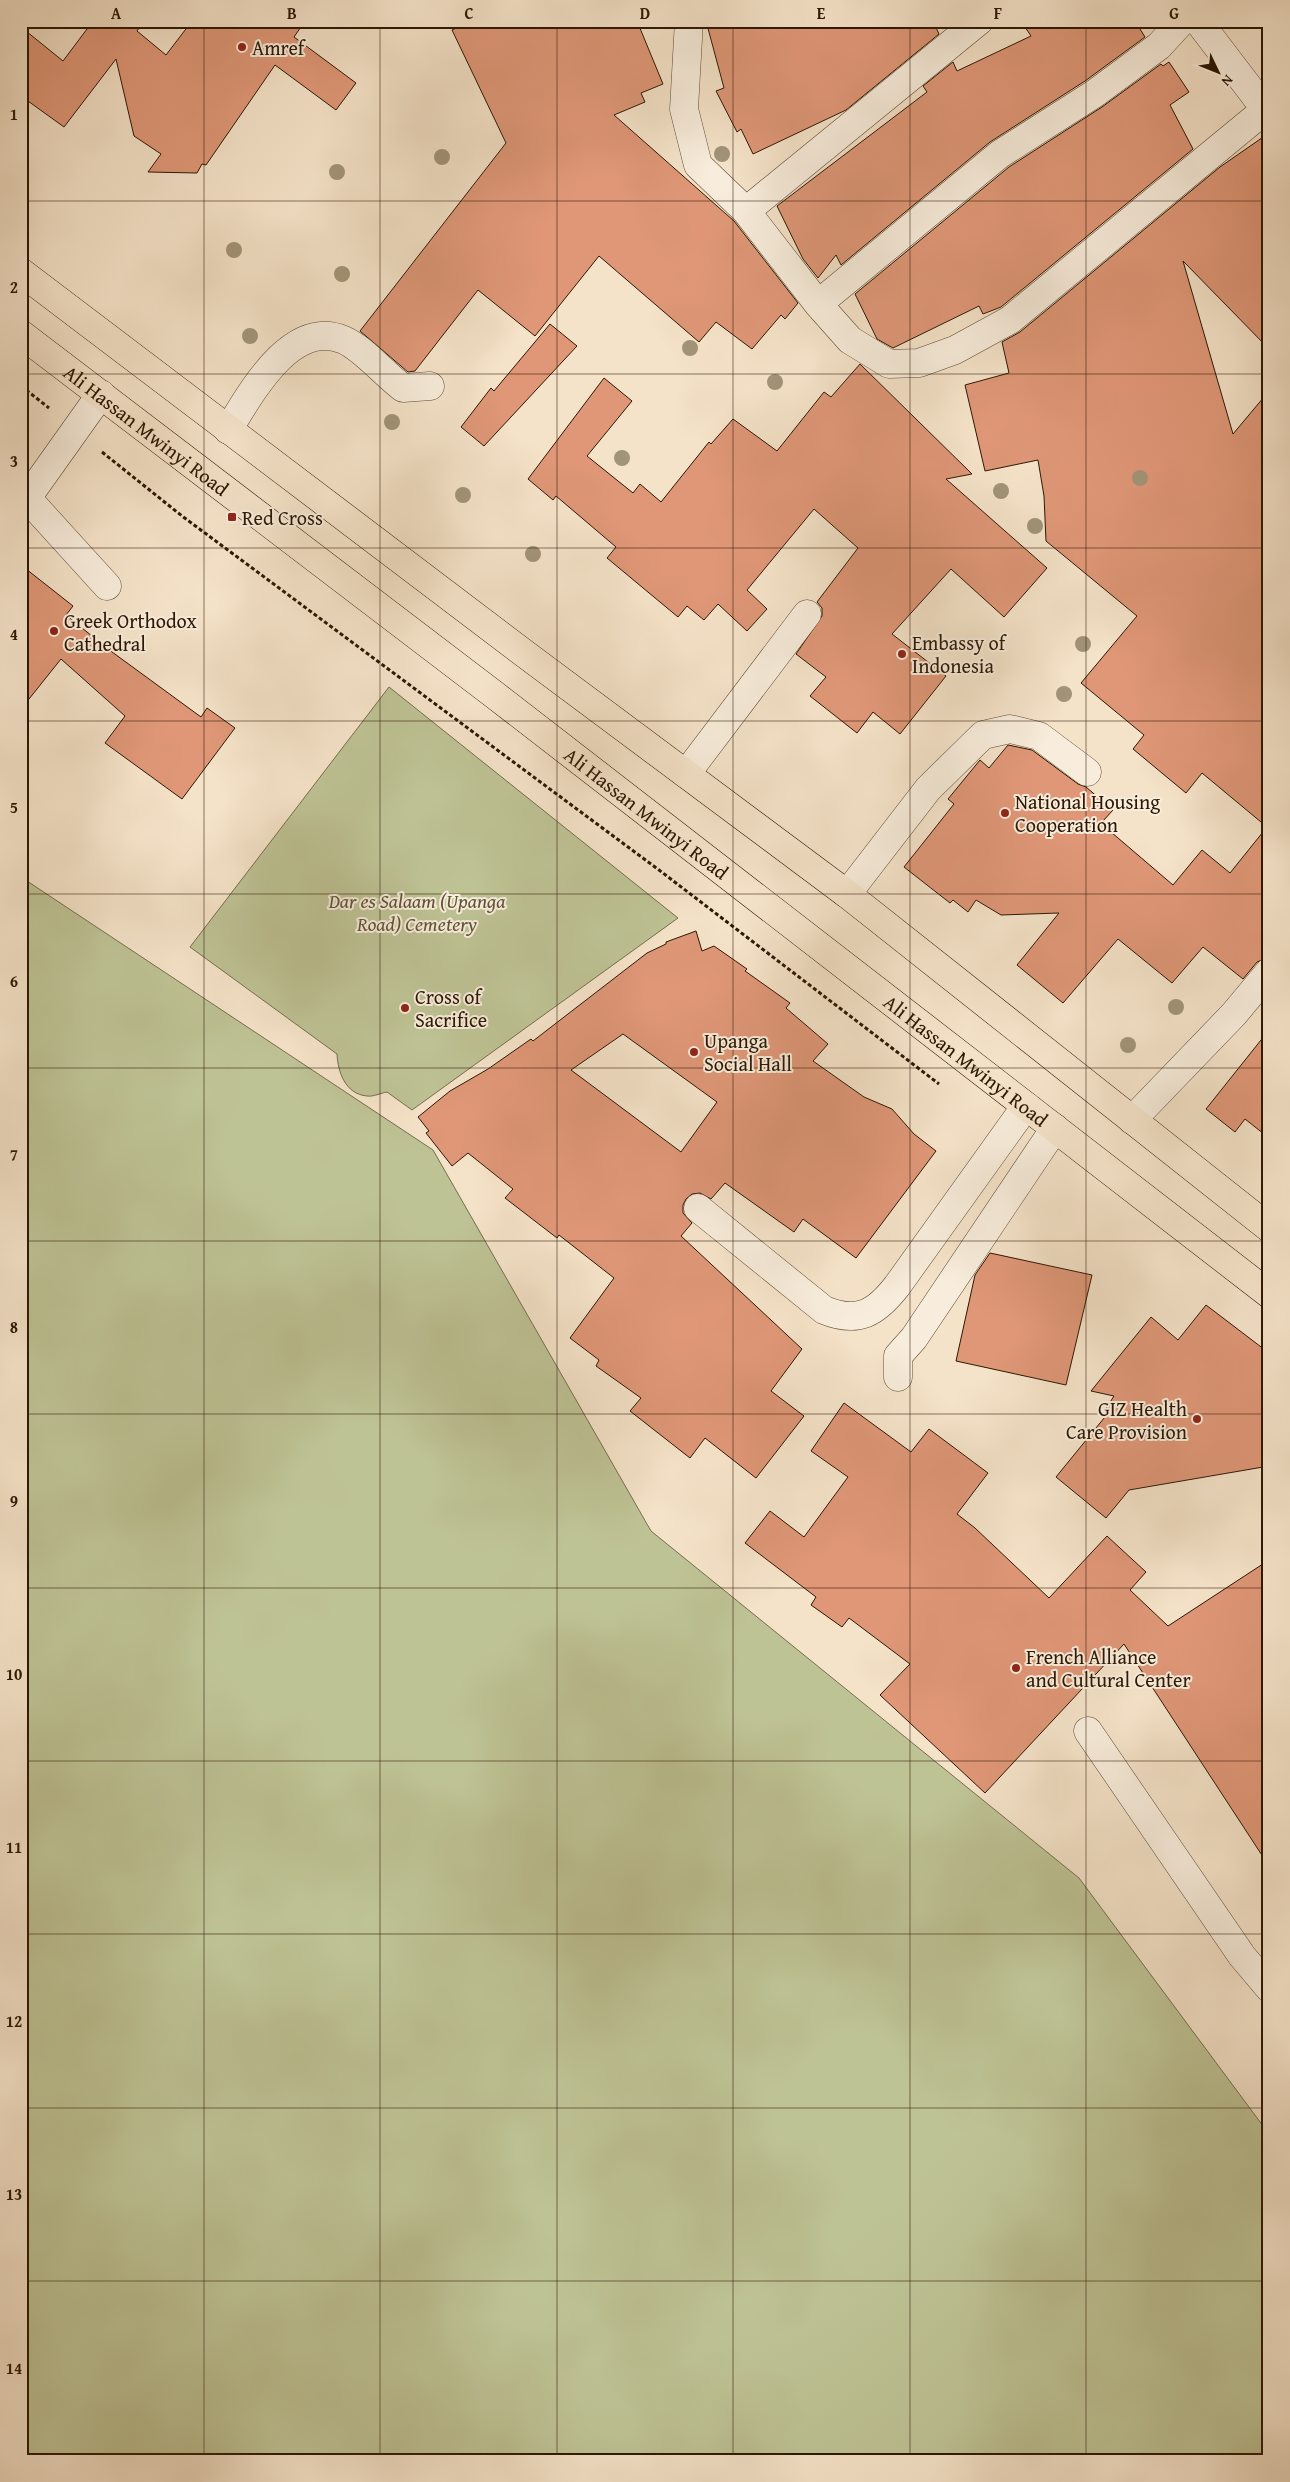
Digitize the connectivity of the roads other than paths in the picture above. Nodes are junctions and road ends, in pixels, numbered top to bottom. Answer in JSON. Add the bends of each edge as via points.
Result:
{"nodes":[{"id":1,"x":689,"y":21,"type":"edge"},
{"id":2,"x":979,"y":21,"type":"edge"},
{"id":3,"x":1182,"y":21,"type":"edge"},
{"id":4,"x":1198,"y":21,"type":"edge"},
{"id":5,"x":1267,"y":112,"type":"edge"},
{"id":6,"x":746,"y":211,"type":"junction"},
{"id":7,"x":21,"y":272,"type":"edge"},
{"id":8,"x":818,"y":304,"type":"junction"},
{"id":9,"x":21,"y":334,"type":"edge"},
{"id":10,"x":430,"y":386,"type":"dead end"},
{"id":11,"x":102,"y":394,"type":"junction"},
{"id":12,"x":228,"y":430,"type":"junction"},
{"id":13,"x":24,"y":496,"type":"edge"},
{"id":14,"x":107,"y":586,"type":"dead end"},
{"id":15,"x":807,"y":614,"type":"dead end"},
{"id":16,"x":1087,"y":772,"type":"dead end"},
{"id":17,"x":686,"y":774,"type":"junction"},
{"id":18,"x":847,"y":894,"type":"junction"},
{"id":19,"x":1269,"y":972,"type":"edge"},
{"id":20,"x":1026,"y":1106,"type":"junction"},
{"id":21,"x":1132,"y":1120,"type":"junction"},
{"id":22,"x":1055,"y":1128,"type":"junction"},
{"id":23,"x":698,"y":1208,"type":"dead end"},
{"id":24,"x":1269,"y":1228,"type":"edge"},
{"id":25,"x":1269,"y":1294,"type":"edge"},
{"id":26,"x":898,"y":1376,"type":"dead end"},
{"id":27,"x":1088,"y":1731,"type":"dead end"},
{"id":28,"x":1269,"y":1988,"type":"edge"}],
"edges":[{"from":1,"to":6,"type":"street","via":[[684,109],[698,165]]},
{"from":2,"to":6,"type":"street"},
{"from":3,"to":8,"type":"street","via":[[1159,46],[1094,94],[1000,154]]},
{"from":4,"to":5,"type":"street"},
{"from":5,"to":8,"type":"street","via":[[1010,320],[955,350],[919,362],[889,364],[850,340]]},
{"from":6,"to":8,"type":"street"},
{"from":7,"to":12,"type":"highway"},
{"from":9,"to":11,"type":"highway","name":"Ali Hassan Mwinyi Road"},
{"from":10,"to":12,"type":"street","via":[[403,388],[343,340],[317,336],[294,345],[273,364]]},
{"from":11,"to":13,"type":"street"},
{"from":11,"to":20,"type":"highway","name":"Ali Hassan Mwinyi Road"},
{"from":12,"to":17,"type":"highway"},
{"from":13,"to":14,"type":"street"},
{"from":15,"to":17,"type":"street"},
{"from":16,"to":18,"type":"street","via":[[1039,736],[1010,729],[982,735],[928,789]]},
{"from":17,"to":18,"type":"highway"},
{"from":18,"to":21,"type":"highway"},
{"from":19,"to":21,"type":"street","via":[[1234,1014]]},
{"from":20,"to":22,"type":"highway","name":"Ali Hassan Mwinyi Road"},
{"from":20,"to":23,"type":"street","via":[[887,1299],[863,1315],[837,1315],[824,1310]]},
{"from":21,"to":24,"type":"highway"},
{"from":22,"to":25,"type":"highway","name":"Ali Hassan Mwinyi Road"},
{"from":22,"to":26,"type":"street","via":[[914,1338],[898,1356]]},
{"from":27,"to":28,"type":"street","via":[[1242,1956]]}]}
